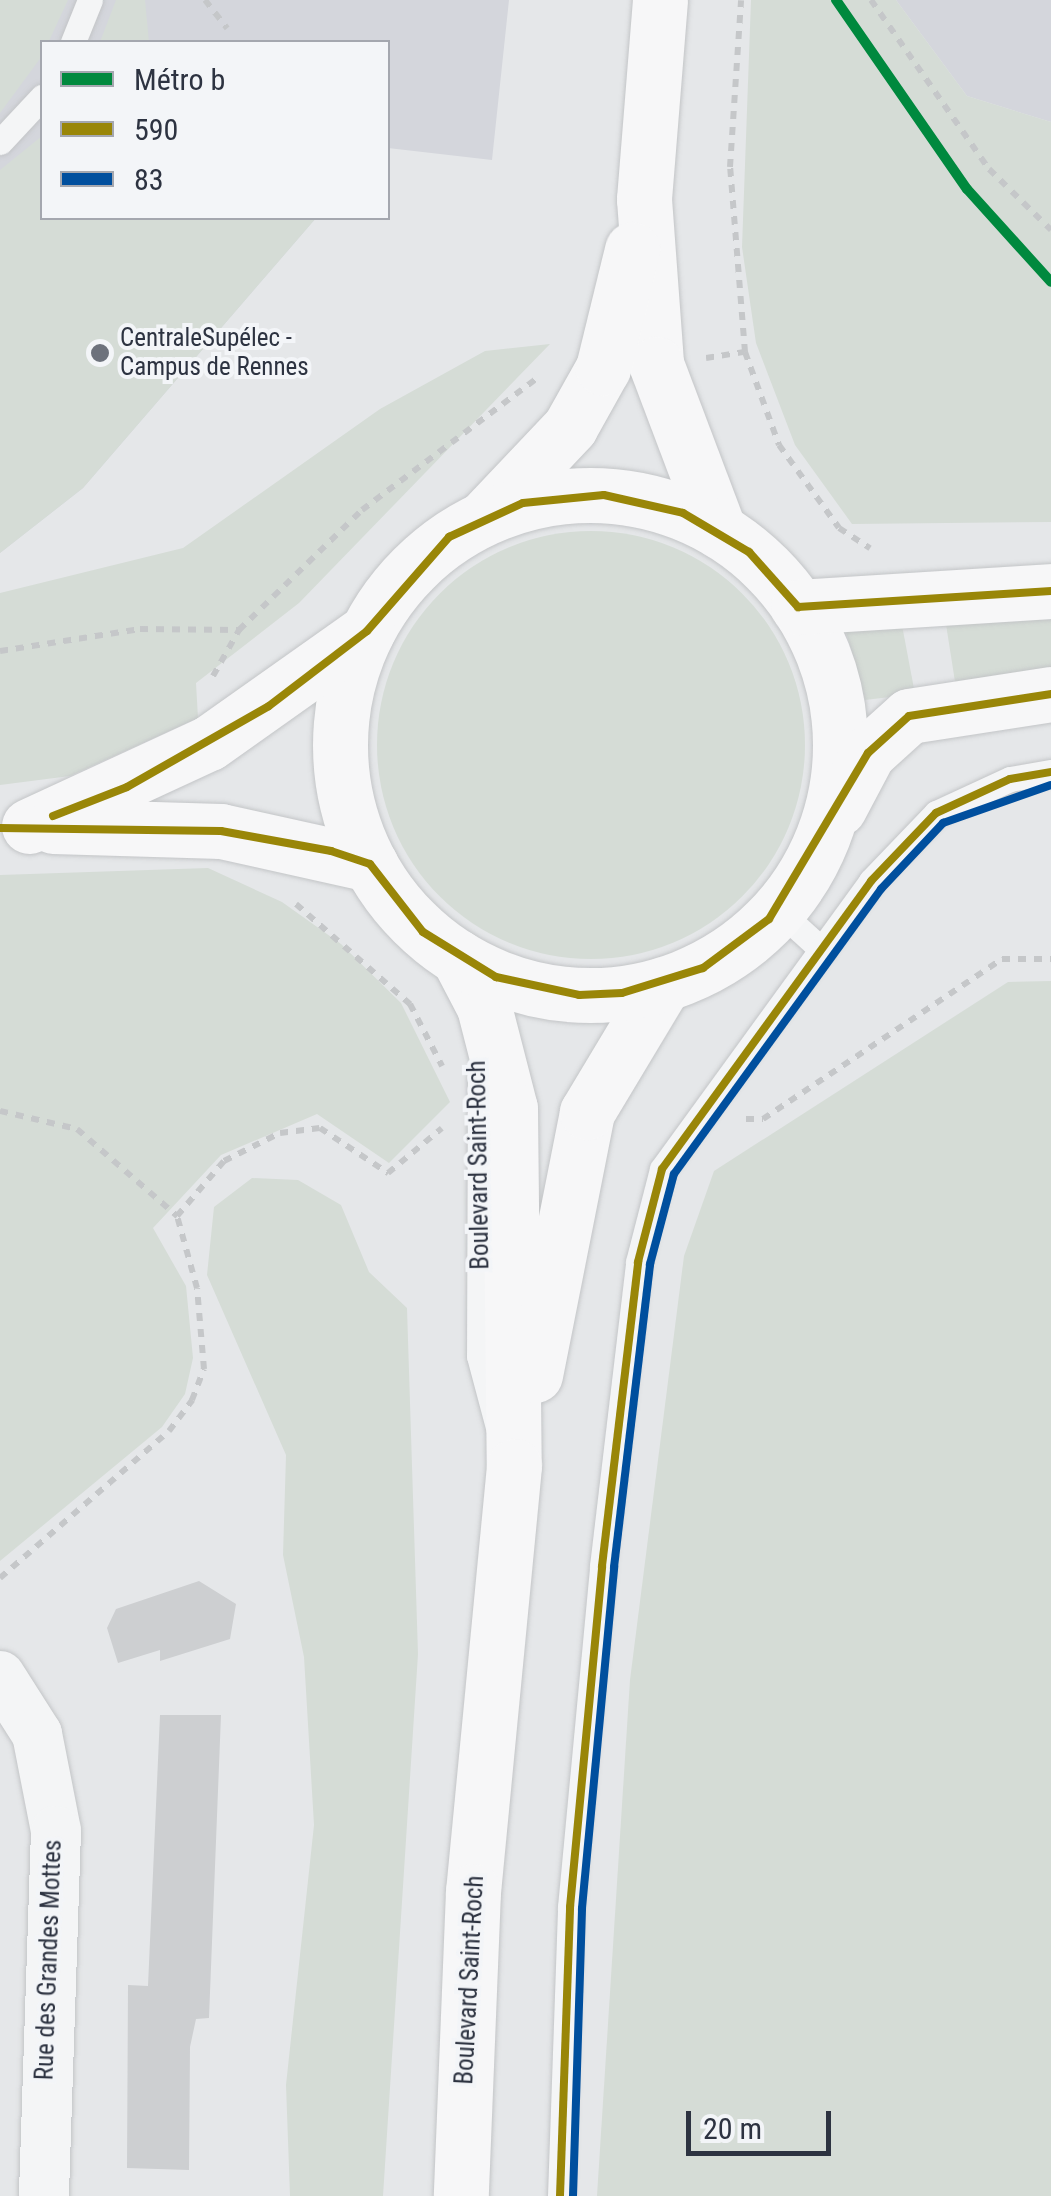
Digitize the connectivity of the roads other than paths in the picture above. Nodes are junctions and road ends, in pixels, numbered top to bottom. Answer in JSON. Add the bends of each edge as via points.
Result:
{"nodes":[{"id":1,"x":90,"y":0,"type":"edge"},
{"id":2,"x":660,"y":0,"type":"edge"},
{"id":3,"x":74,"y":40,"type":"edge"},
{"id":4,"x":40,"y":99,"type":"edge"},
{"id":5,"x":0,"y":142,"type":"edge"},
{"id":6,"x":630,"y":366,"type":"junction"},
{"id":7,"x":485,"y":517,"type":"junction"},
{"id":8,"x":719,"y":531,"type":"junction"},
{"id":9,"x":1051,"y":592,"type":"edge"},
{"id":10,"x":798,"y":607,"type":"junction"},
{"id":11,"x":367,"y":632,"type":"junction"},
{"id":12,"x":1051,"y":694,"type":"edge"},
{"id":13,"x":1051,"y":772,"type":"edge"},
{"id":14,"x":15,"y":826,"type":"edge"},
{"id":15,"x":816,"y":850,"type":"junction"},
{"id":16,"x":370,"y":864,"type":"junction"},
{"id":17,"x":777,"y":909,"type":"junction"},
{"id":18,"x":822,"y":950,"type":"junction"},
{"id":19,"x":458,"y":958,"type":"junction"},
{"id":20,"x":664,"y":984,"type":"junction"},
{"id":21,"x":514,"y":1466,"type":"junction"},
{"id":22,"x":0,"y":1676,"type":"edge"},
{"id":23,"x":44,"y":2196,"type":"edge"},
{"id":24,"x":461,"y":2196,"type":"edge"},
{"id":25,"x":560,"y":2196,"type":"edge"}],
"edges":[{"from":1,"to":3,"type":"lane"},
{"from":2,"to":6,"type":"main road"},
{"from":4,"to":5,"type":"lane"},
{"from":6,"to":7,"type":"main road"},
{"from":6,"to":8,"type":"main road","via":[[669,418]]},
{"from":7,"to":8,"type":"main road","via":[[604,495]]},
{"from":7,"to":11,"type":"main road","via":[[417,564]]},
{"from":8,"to":10,"type":"main road"},
{"from":9,"to":10,"type":"main road"},
{"from":10,"to":15,"type":"main road","via":[[822,652],[837,718],[833,802]]},
{"from":11,"to":14,"type":"main road","via":[[209,743]]},
{"from":11,"to":16,"type":"main road","via":[[349,677],[341,772]]},
{"from":12,"to":15,"type":"main road","via":[[909,716],[868,752]]},
{"from":13,"to":18,"type":"lane","via":[[1010,779],[936,813]]},
{"from":14,"to":16,"type":"main road","via":[[222,831]]},
{"from":15,"to":17,"type":"main road"},
{"from":16,"to":19,"type":"main road","via":[[414,921]]},
{"from":17,"to":18,"type":"lane"},
{"from":17,"to":20,"type":"main road","via":[[738,946]]},
{"from":18,"to":25,"type":"lane","via":[[662,1169],[638,1262],[570,1907]]},
{"from":19,"to":20,"type":"main road","via":[[565,994]]},
{"from":19,"to":21,"type":"lane","name":"Boulevard Saint-Roch","via":[[483,1397]]},
{"from":19,"to":21,"type":"main road","name":"Boulevard Saint-Roch","via":[[484,1007],[510,1108]]},
{"from":20,"to":21,"type":"main road","name":"Boulevard Saint-Roch","via":[[608,1065],[588,1112]]},
{"from":21,"to":24,"type":"main road","name":"Boulevard Saint-Roch","via":[[473,1891]]},
{"from":22,"to":23,"type":"street","name":"Rue des Grandes Mottes","via":[[37,1734],[56,1832]]}]}
